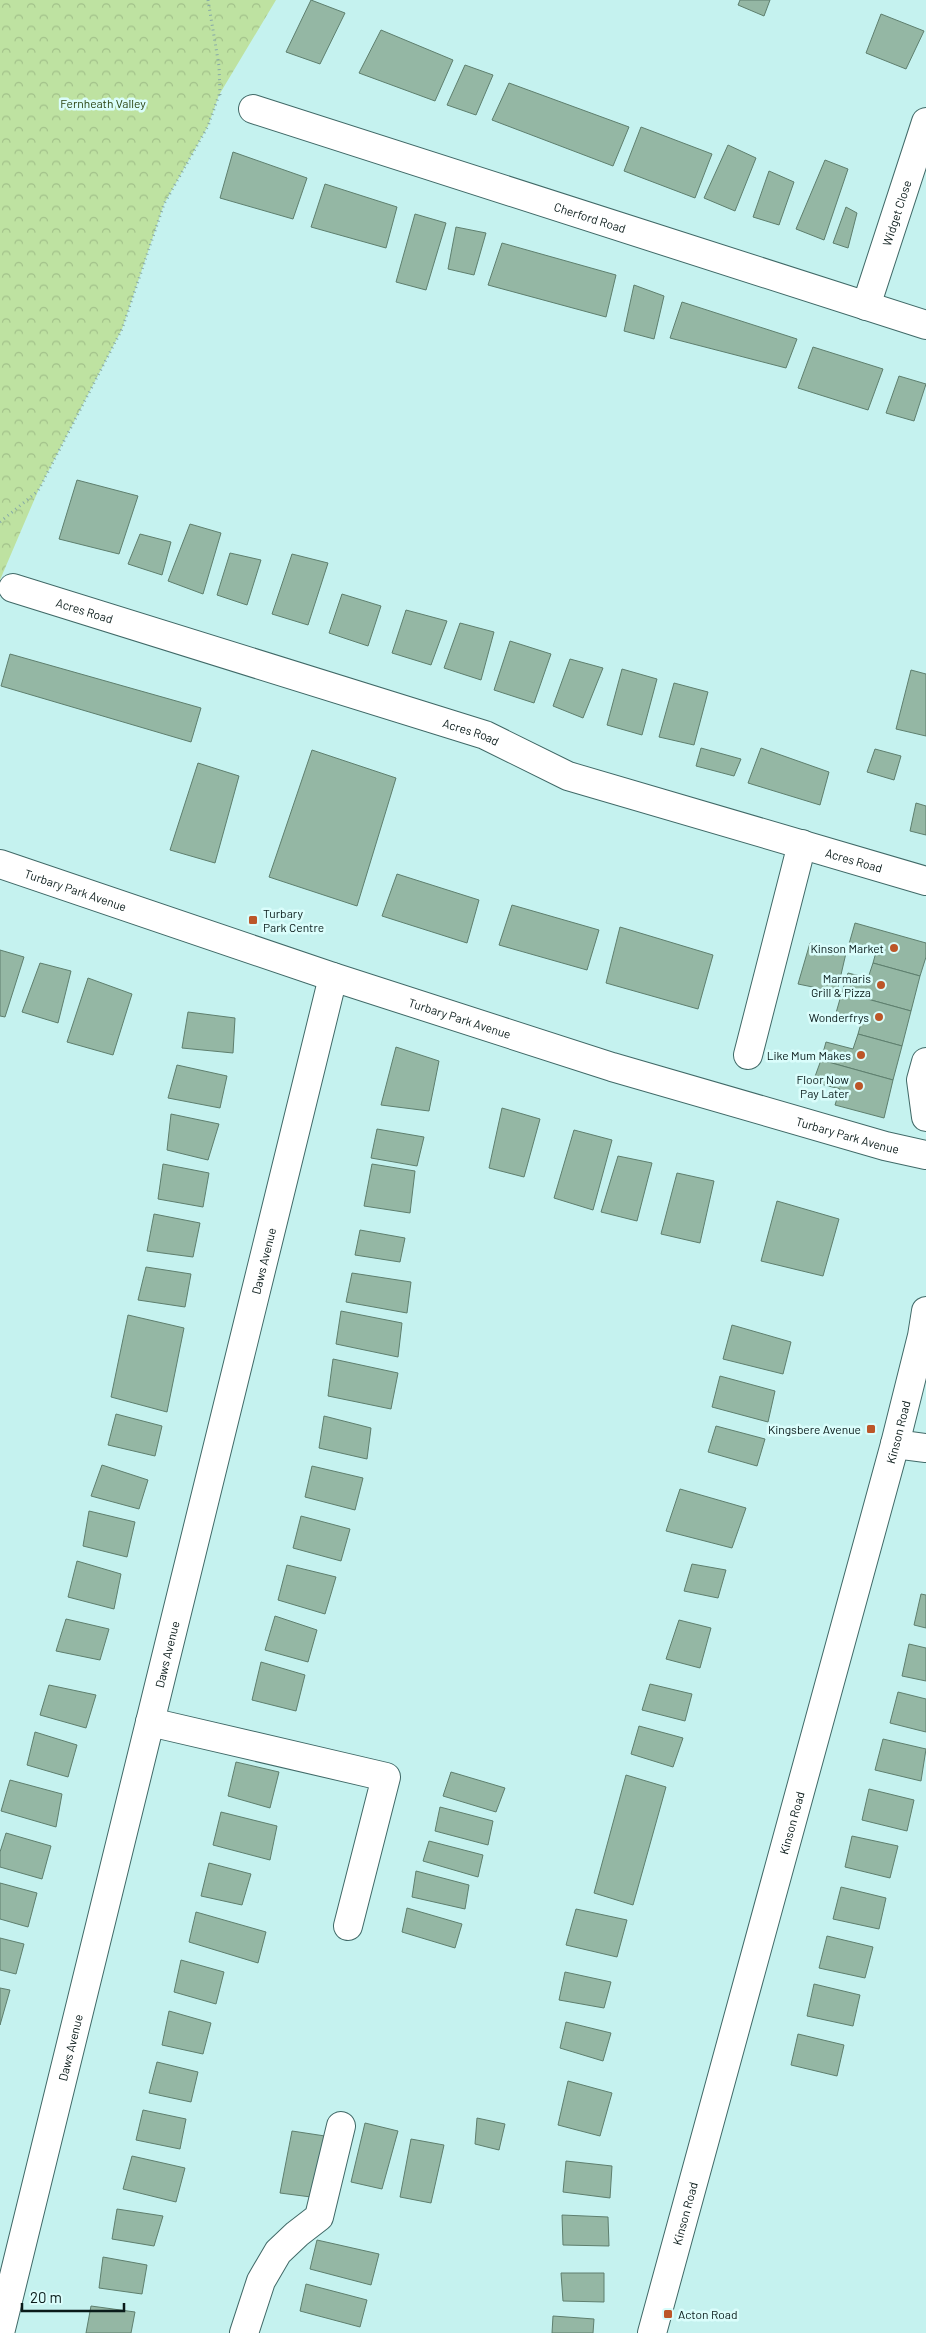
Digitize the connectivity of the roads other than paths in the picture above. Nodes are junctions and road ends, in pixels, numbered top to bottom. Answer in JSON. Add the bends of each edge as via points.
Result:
{"nodes":[{"id":1,"x":253,"y":109,"type":"road end"},
{"id":2,"x":926,"y":122,"type":"edge"},
{"id":3,"x":866,"y":306,"type":"junction"},
{"id":4,"x":926,"y":325,"type":"edge"},
{"id":5,"x":13,"y":588,"type":"dead end"},
{"id":6,"x":802,"y":844,"type":"junction"},
{"id":7,"x":0,"y":864,"type":"edge"},
{"id":8,"x":926,"y":881,"type":"edge"},
{"id":9,"x":333,"y":977,"type":"junction"},
{"id":10,"x":748,"y":1055,"type":"dead end"},
{"id":11,"x":926,"y":1062,"type":"edge"},
{"id":12,"x":926,"y":1117,"type":"edge"},
{"id":13,"x":926,"y":1155,"type":"edge"},
{"id":14,"x":926,"y":1311,"type":"edge"},
{"id":15,"x":895,"y":1444,"type":"junction"},
{"id":16,"x":926,"y":1448,"type":"edge"},
{"id":17,"x":150,"y":1722,"type":"junction"},
{"id":18,"x":348,"y":1926,"type":"dead end"},
{"id":19,"x":341,"y":2126,"type":"dead end"},
{"id":20,"x":0,"y":2333,"type":"edge"},
{"id":21,"x":244,"y":2333,"type":"edge"},
{"id":22,"x":652,"y":2333,"type":"edge"}],
"edges":[{"from":1,"to":3,"type":"street","name":"Cherford Road"},
{"from":2,"to":3,"type":"street","name":"Widget Close"},
{"from":3,"to":4,"type":"street","name":"Cherford Road"},
{"from":5,"to":6,"type":"street","name":"Acres Road","via":[[485,734],[568,776]]},
{"from":6,"to":8,"type":"street","name":"Acres Road"},
{"from":6,"to":10,"type":"street"},
{"from":7,"to":9,"type":"street","name":"Turbary Park Avenue"},
{"from":9,"to":13,"type":"street","name":"Turbary Park Avenue","via":[[612,1067]]},
{"from":9,"to":17,"type":"street","name":"Daws Avenue"},
{"from":11,"to":12,"type":"street","via":[[921,1080]]},
{"from":14,"to":15,"type":"street","name":"Kinson Road"},
{"from":15,"to":16,"type":"street"},
{"from":15,"to":22,"type":"street","name":"Kinson Road"},
{"from":17,"to":18,"type":"street","via":[[386,1777]]},
{"from":17,"to":20,"type":"street","name":"Daws Avenue"},
{"from":19,"to":21,"type":"street","via":[[319,2216],[278,2252],[261,2282]]}]}
